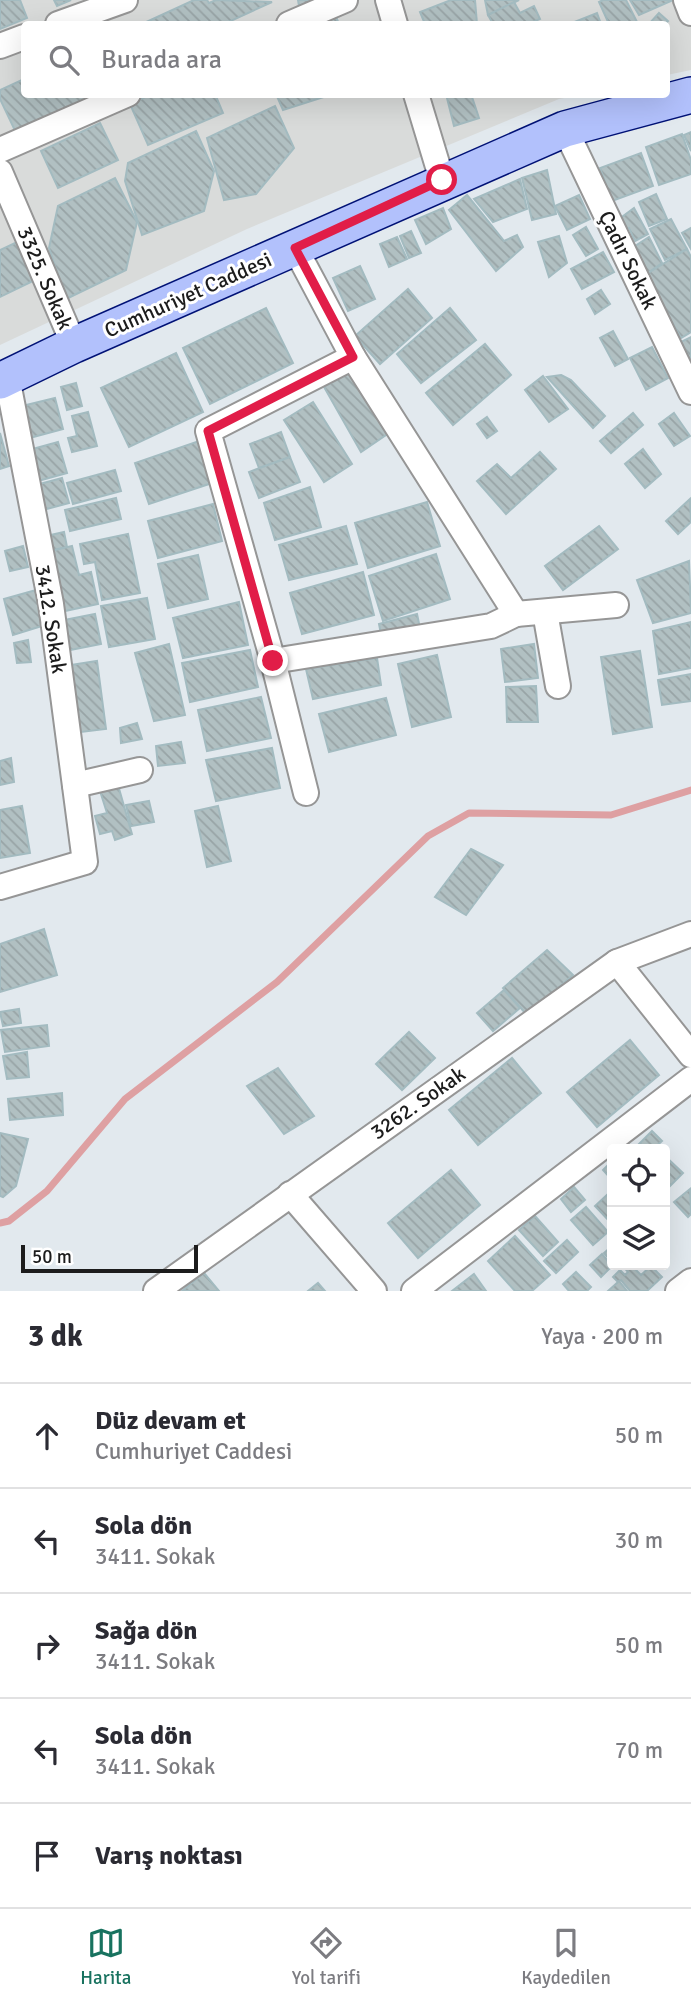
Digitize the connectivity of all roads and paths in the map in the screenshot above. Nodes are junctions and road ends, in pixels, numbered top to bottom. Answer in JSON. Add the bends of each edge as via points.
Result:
{"nodes":[{"id":1,"x":125,"y":0,"type":"edge"},
{"id":2,"x":345,"y":0,"type":"edge"},
{"id":3,"x":388,"y":0,"type":"edge"},
{"id":4,"x":685,"y":0,"type":"edge"},
{"id":5,"x":691,"y":13,"type":"edge"},
{"id":6,"x":66,"y":21,"type":"edge"},
{"id":7,"x":296,"y":21,"type":"edge"},
{"id":8,"x":394,"y":21,"type":"edge"},
{"id":9,"x":21,"y":38,"type":"edge"},
{"id":10,"x":0,"y":46,"type":"edge"},
{"id":11,"x":691,"y":95,"type":"edge"},
{"id":12,"x":119,"y":98,"type":"edge"},
{"id":13,"x":417,"y":98,"type":"edge"},
{"id":14,"x":565,"y":128,"type":"junction"},
{"id":15,"x":0,"y":150,"type":"edge"},
{"id":16,"x":0,"y":172,"type":"edge"},
{"id":17,"x":442,"y":180,"type":"junction"},
{"id":18,"x":295,"y":248,"type":"junction"},
{"id":19,"x":74,"y":345,"type":"junction"},
{"id":20,"x":353,"y":357,"type":"junction"},
{"id":21,"x":4,"y":379,"type":"edge"},
{"id":22,"x":691,"y":392,"type":"edge"},
{"id":23,"x":615,"y":605,"type":"dead end"},
{"id":24,"x":545,"y":612,"type":"junction"},
{"id":25,"x":516,"y":614,"type":"junction"},
{"id":26,"x":273,"y":661,"type":"junction"},
{"id":27,"x":558,"y":686,"type":"dead end"},
{"id":28,"x":141,"y":771,"type":"dead end"},
{"id":29,"x":75,"y":785,"type":"junction"},
{"id":30,"x":306,"y":793,"type":"dead end"},
{"id":31,"x":0,"y":887,"type":"edge"},
{"id":32,"x":691,"y":934,"type":"edge"},
{"id":33,"x":617,"y":962,"type":"junction"},
{"id":34,"x":691,"y":1055,"type":"edge"},
{"id":35,"x":691,"y":1079,"type":"edge"},
{"id":36,"x":290,"y":1194,"type":"junction"},
{"id":37,"x":691,"y":1281,"type":"edge"},
{"id":38,"x":156,"y":1291,"type":"edge"},
{"id":39,"x":374,"y":1291,"type":"edge"},
{"id":40,"x":414,"y":1291,"type":"edge"},
{"id":41,"x":678,"y":1291,"type":"edge"}],
"edges":[{"from":1,"to":6,"type":"street"},
{"from":2,"to":7,"type":"street"},
{"from":3,"to":8,"type":"street"},
{"from":4,"to":5,"type":"street"},
{"from":9,"to":10,"type":"street"},
{"from":11,"to":14,"type":"main road","name":"Cumhuriyet Caddesi"},
{"from":12,"to":15,"type":"street"},
{"from":13,"to":17,"type":"street"},
{"from":14,"to":17,"type":"main road","name":"Cumhuriyet Caddesi"},
{"from":14,"to":22,"type":"street","name":"Çadır Sokak"},
{"from":16,"to":19,"type":"street","name":"3325. Sokak"},
{"from":17,"to":18,"type":"main road","name":"Cumhuriyet Caddesi"},
{"from":18,"to":19,"type":"main road","name":"Cumhuriyet Caddesi"},
{"from":18,"to":20,"type":"street"},
{"from":19,"to":21,"type":"main road","name":"Cumhuriyet Caddesi"},
{"from":20,"to":25,"type":"street"},
{"from":20,"to":26,"type":"street","via":[[208,431]]},
{"from":21,"to":29,"type":"street","name":"3412. Sokak","via":[[51,604]]},
{"from":23,"to":24,"type":"street"},
{"from":24,"to":25,"type":"street"},
{"from":24,"to":27,"type":"street"},
{"from":25,"to":26,"type":"street","via":[[491,626]]},
{"from":26,"to":30,"type":"street"},
{"from":28,"to":29,"type":"street"},
{"from":29,"to":31,"type":"street","name":"3412. Sokak","via":[[85,862]]},
{"from":32,"to":33,"type":"street","name":"3262. Sokak"},
{"from":33,"to":34,"type":"street"},
{"from":33,"to":36,"type":"street","name":"3262. Sokak"},
{"from":35,"to":40,"type":"street"},
{"from":36,"to":38,"type":"street","name":"3262. Sokak"},
{"from":36,"to":39,"type":"street"},
{"from":37,"to":41,"type":"street"}]}
